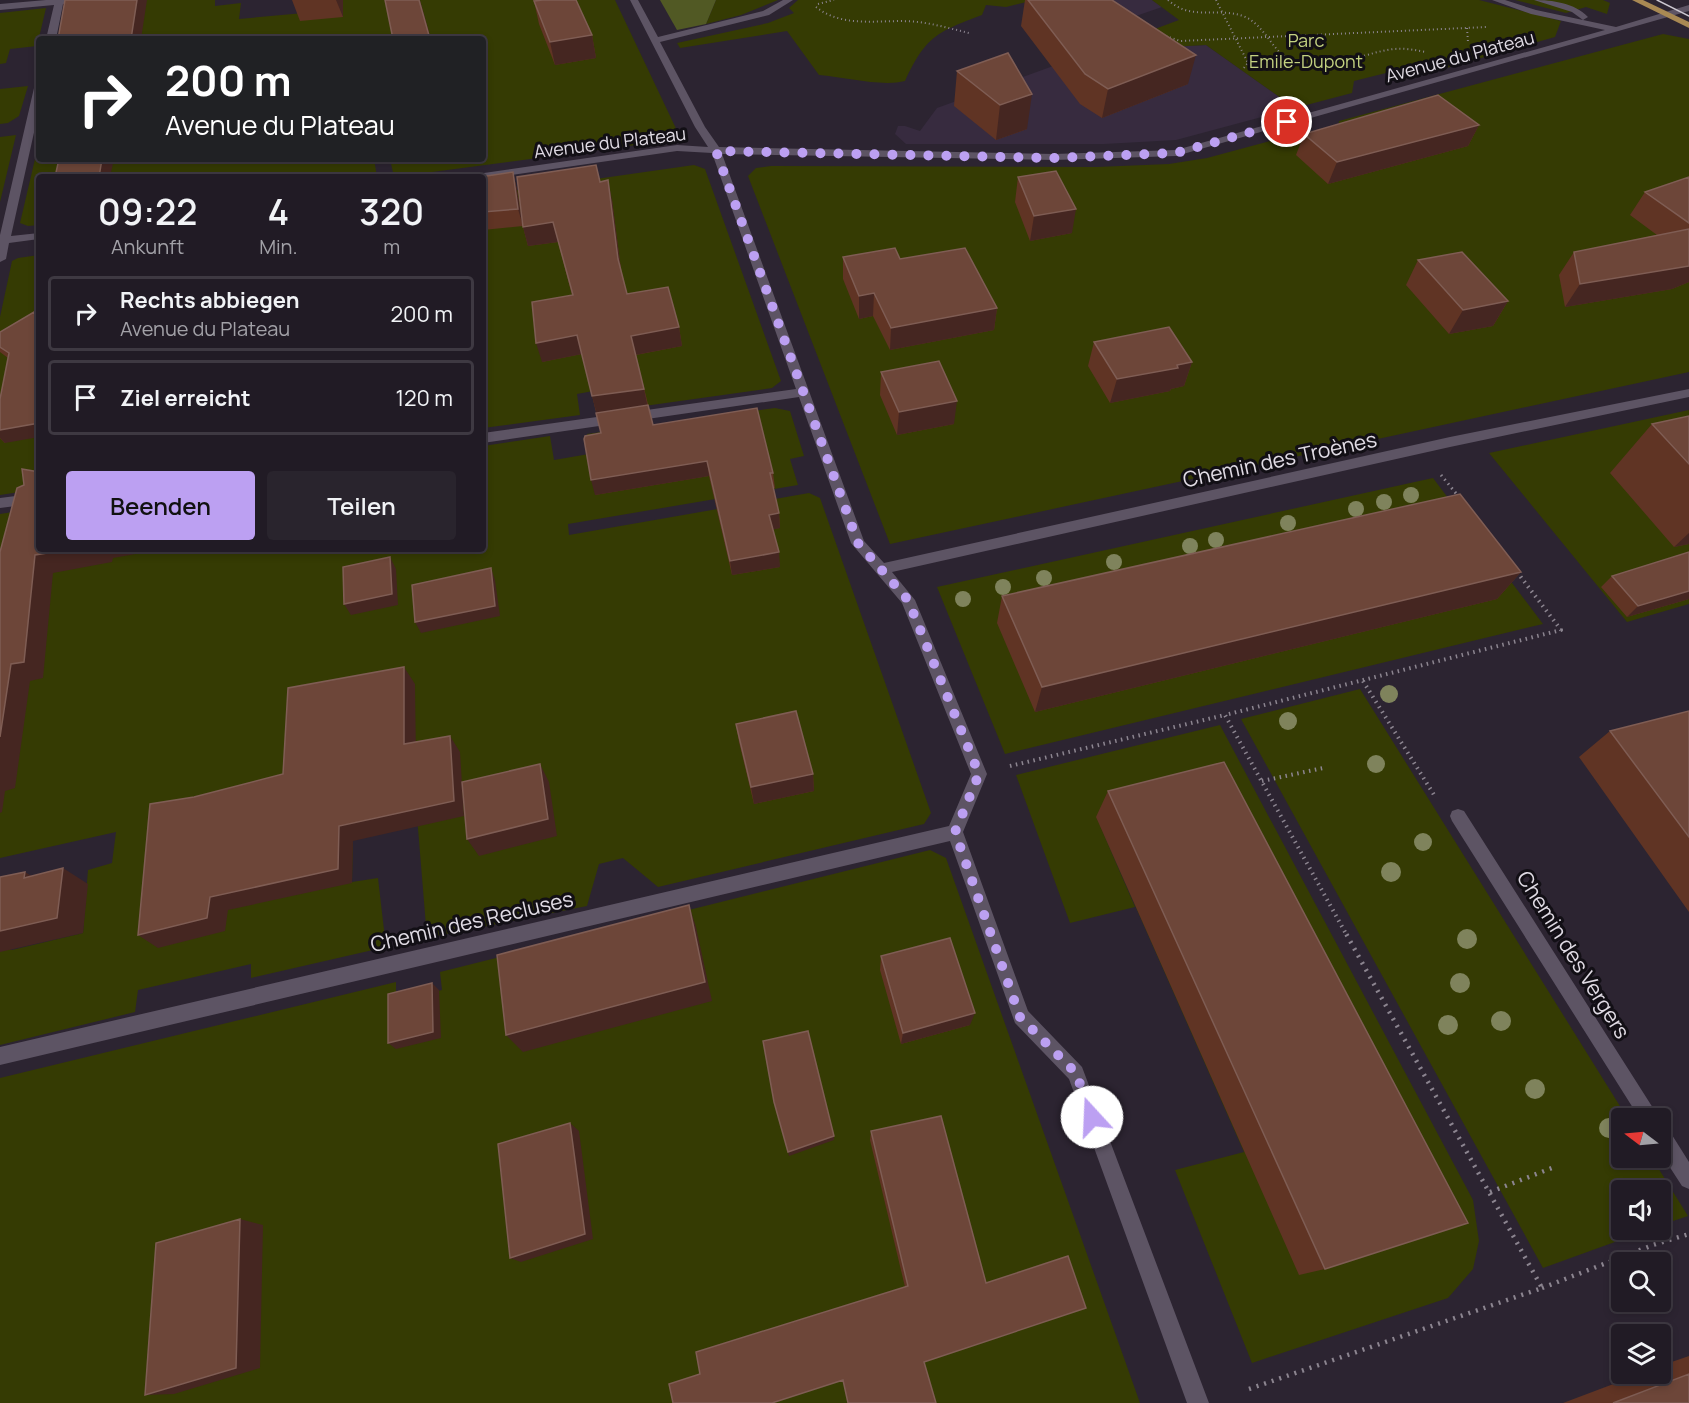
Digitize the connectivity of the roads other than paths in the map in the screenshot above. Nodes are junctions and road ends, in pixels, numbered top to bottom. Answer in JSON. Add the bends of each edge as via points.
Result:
{"nodes":[{"id":1,"x":74,"y":0,"type":"edge"},
{"id":2,"x":634,"y":0,"type":"edge"},
{"id":3,"x":789,"y":0,"type":"edge"},
{"id":4,"x":1496,"y":0,"type":"edge"},
{"id":5,"x":1538,"y":0,"type":"edge"},
{"id":6,"x":1636,"y":0,"type":"edge"},
{"id":7,"x":59,"y":1,"type":"edge"},
{"id":8,"x":1675,"y":5,"type":"dead end"},
{"id":9,"x":0,"y":7,"type":"edge"},
{"id":10,"x":1688,"y":10,"type":"edge"},
{"id":11,"x":1665,"y":14,"type":"junction"},
{"id":12,"x":1589,"y":23,"type":"junction"},
{"id":13,"x":1689,"y":25,"type":"edge"},
{"id":14,"x":1617,"y":29,"type":"junction"},
{"id":15,"x":52,"y":36,"type":"edge"},
{"id":16,"x":656,"y":40,"type":"junction"},
{"id":17,"x":36,"y":100,"type":"edge"},
{"id":18,"x":716,"y":151,"type":"junction"},
{"id":19,"x":486,"y":176,"type":"edge"},
{"id":20,"x":36,"y":236,"type":"edge"},
{"id":21,"x":2,"y":241,"type":"edge"},
{"id":22,"x":0,"y":259,"type":"edge"},
{"id":23,"x":804,"y":392,"type":"junction"},
{"id":24,"x":1689,"y":393,"type":"edge"},
{"id":25,"x":486,"y":438,"type":"edge"},
{"id":26,"x":36,"y":498,"type":"edge"},
{"id":27,"x":0,"y":503,"type":"edge"},
{"id":28,"x":880,"y":569,"type":"junction"},
{"id":29,"x":1458,"y":816,"type":"road end"},
{"id":30,"x":955,"y":832,"type":"junction"},
{"id":31,"x":0,"y":1056,"type":"edge"},
{"id":32,"x":1644,"y":1108,"type":"edge"},
{"id":33,"x":1671,"y":1151,"type":"edge"},
{"id":34,"x":1689,"y":1179,"type":"edge"},
{"id":35,"x":1198,"y":1403,"type":"edge"}],
"edges":[{"from":1,"to":7,"type":"street"},
{"from":2,"to":16,"type":"street"},
{"from":3,"to":16,"type":"street","via":[[766,13]]},
{"from":4,"to":12,"type":"street"},
{"from":5,"to":12,"type":"street","via":[[1575,10]]},
{"from":6,"to":11,"type":"main road"},
{"from":7,"to":9,"type":"street"},
{"from":7,"to":15,"type":"street"},
{"from":8,"to":10,"type":"street"},
{"from":10,"to":11,"type":"street","name":"Avenue du Plateau"},
{"from":11,"to":13,"type":"main road"},
{"from":11,"to":14,"type":"street","name":"Avenue du Plateau"},
{"from":12,"to":14,"type":"street"},
{"from":14,"to":18,"type":"street","name":"Avenue du Plateau","via":[[1176,153],[1054,158]]},
{"from":16,"to":18,"type":"street"},
{"from":17,"to":21,"type":"street"},
{"from":18,"to":19,"type":"street","name":"Avenue du Plateau","via":[[677,148]]},
{"from":18,"to":23,"type":"street"},
{"from":20,"to":21,"type":"street"},
{"from":21,"to":22,"type":"street"},
{"from":23,"to":25,"type":"street"},
{"from":23,"to":28,"type":"street","via":[[858,543]]},
{"from":24,"to":28,"type":"street","name":"Chemin des Troènes"},
{"from":26,"to":27,"type":"street"},
{"from":28,"to":30,"type":"street","via":[[908,600],[979,774]]},
{"from":29,"to":32,"type":"street","name":"Chemin des Vergers"},
{"from":30,"to":31,"type":"street","name":"Chemin des Recluses"},
{"from":30,"to":35,"type":"street","via":[[1020,1017],[1076,1073]]},
{"from":33,"to":34,"type":"street"}]}
